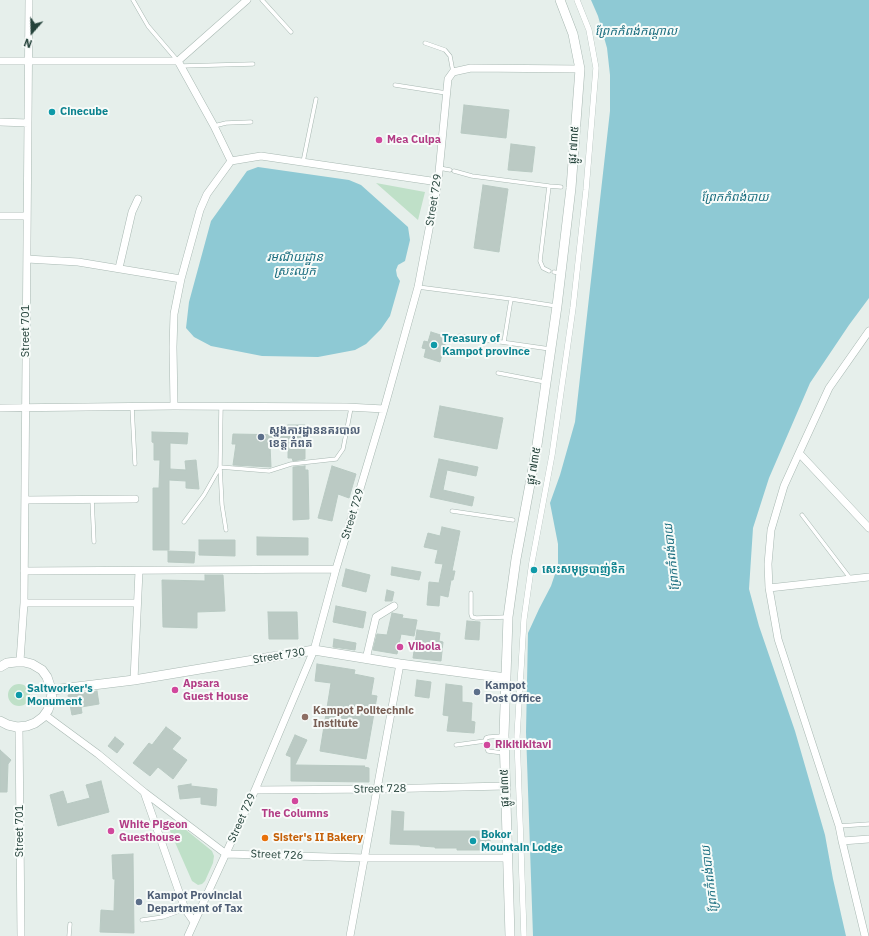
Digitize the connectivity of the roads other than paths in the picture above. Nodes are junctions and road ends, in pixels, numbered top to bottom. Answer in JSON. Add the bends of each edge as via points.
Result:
{"nodes":[{"id":1,"x":29,"y":0,"type":"edge"},
{"id":2,"x":133,"y":0,"type":"edge"},
{"id":3,"x":247,"y":0,"type":"edge"},
{"id":4,"x":262,"y":0,"type":"edge"},
{"id":5,"x":560,"y":0,"type":"edge"},
{"id":6,"x":577,"y":0,"type":"edge"},
{"id":7,"x":291,"y":32,"type":"dead end"},
{"id":8,"x":425,"y":42,"type":"dead end"},
{"id":9,"x":0,"y":61,"type":"edge"},
{"id":10,"x":28,"y":61,"type":"junction"},
{"id":11,"x":179,"y":63,"type":"junction"},
{"id":12,"x":253,"y":64,"type":"dead end"},
{"id":13,"x":580,"y":69,"type":"junction"},
{"id":14,"x":453,"y":72,"type":"junction"},
{"id":15,"x":395,"y":86,"type":"dead end"},
{"id":16,"x":446,"y":93,"type":"junction"},
{"id":17,"x":316,"y":99,"type":"dead end"},
{"id":18,"x":0,"y":122,"type":"edge"},
{"id":19,"x":251,"y":122,"type":"dead end"},
{"id":20,"x":28,"y":123,"type":"junction"},
{"id":21,"x":214,"y":126,"type":"junction"},
{"id":22,"x":231,"y":161,"type":"junction"},
{"id":23,"x":303,"y":162,"type":"junction"},
{"id":24,"x":439,"y":168,"type":"junction"},
{"id":25,"x":450,"y":170,"type":"dead end"},
{"id":26,"x":454,"y":171,"type":"dead end"},
{"id":27,"x":438,"y":182,"type":"junction"},
{"id":28,"x":549,"y":186,"type":"junction"},
{"id":29,"x":560,"y":187,"type":"dead end"},
{"id":30,"x":138,"y":199,"type":"dead end"},
{"id":31,"x":0,"y":216,"type":"edge"},
{"id":32,"x":27,"y":216,"type":"junction"},
{"id":33,"x":27,"y":260,"type":"junction"},
{"id":34,"x":119,"y":268,"type":"junction"},
{"id":35,"x":549,"y":271,"type":"dead end"},
{"id":36,"x":181,"y":279,"type":"junction"},
{"id":37,"x":418,"y":287,"type":"junction"},
{"id":38,"x":511,"y":299,"type":"junction"},
{"id":39,"x":557,"y":306,"type":"junction"},
{"id":40,"x":869,"y":331,"type":"edge"},
{"id":41,"x":460,"y":336,"type":"dead end"},
{"id":42,"x":504,"y":342,"type":"junction"},
{"id":43,"x":551,"y":349,"type":"junction"},
{"id":44,"x":498,"y":373,"type":"dead end"},
{"id":45,"x":546,"y":382,"type":"junction"},
{"id":46,"x":174,"y":406,"type":"junction"},
{"id":47,"x":132,"y":407,"type":"junction"},
{"id":48,"x":221,"y":407,"type":"junction"},
{"id":49,"x":0,"y":408,"type":"edge"},
{"id":50,"x":26,"y":408,"type":"junction"},
{"id":51,"x":351,"y":408,"type":"junction"},
{"id":52,"x":384,"y":409,"type":"junction"},
{"id":53,"x":799,"y":453,"type":"junction"},
{"id":54,"x":135,"y":464,"type":"dead end"},
{"id":55,"x":220,"y":467,"type":"junction"},
{"id":56,"x":92,"y":499,"type":"junction"},
{"id":57,"x":135,"y":499,"type":"dead end"},
{"id":58,"x":25,"y":500,"type":"junction"},
{"id":59,"x":452,"y":511,"type":"dead end"},
{"id":60,"x":802,"y":515,"type":"dead end"},
{"id":61,"x":513,"y":520,"type":"dead end"},
{"id":62,"x":184,"y":522,"type":"dead end"},
{"id":63,"x":869,"y":528,"type":"edge"},
{"id":64,"x":226,"y":530,"type":"dead end"},
{"id":65,"x":94,"y":542,"type":"dead end"},
{"id":66,"x":336,"y":569,"type":"junction"},
{"id":67,"x":24,"y":571,"type":"junction"},
{"id":68,"x":139,"y":571,"type":"junction"},
{"id":69,"x":869,"y":577,"type":"edge"},
{"id":70,"x":851,"y":579,"type":"junction"},
{"id":71,"x":769,"y":588,"type":"junction"},
{"id":72,"x":471,"y":592,"type":"dead end"},
{"id":73,"x":24,"y":603,"type":"junction"},
{"id":74,"x":137,"y":603,"type":"junction"},
{"id":75,"x":394,"y":606,"type":"dead end"},
{"id":76,"x":508,"y":617,"type":"junction"},
{"id":77,"x":314,"y":650,"type":"junction"},
{"id":78,"x":366,"y":659,"type":"junction"},
{"id":79,"x":20,"y":661,"type":"junction"},
{"id":80,"x":400,"y":664,"type":"junction"},
{"id":81,"x":0,"y":667,"type":"edge"},
{"id":82,"x":506,"y":678,"type":"junction"},
{"id":83,"x":134,"y":680,"type":"junction"},
{"id":84,"x":52,"y":690,"type":"junction"},
{"id":85,"x":45,"y":714,"type":"junction"},
{"id":86,"x":0,"y":721,"type":"edge"},
{"id":87,"x":19,"y":727,"type":"junction"},
{"id":88,"x":504,"y":736,"type":"junction"},
{"id":89,"x":485,"y":741,"type":"junction"},
{"id":90,"x":456,"y":745,"type":"dead end"},
{"id":91,"x":504,"y":753,"type":"junction"},
{"id":92,"x":505,"y":786,"type":"junction"},
{"id":93,"x":378,"y":789,"type":"junction"},
{"id":94,"x":255,"y":790,"type":"junction"},
{"id":95,"x":144,"y":792,"type":"junction"},
{"id":96,"x":869,"y":824,"type":"edge"},
{"id":97,"x":839,"y":826,"type":"junction"},
{"id":98,"x":869,"y":839,"type":"edge"},
{"id":99,"x":842,"y":841,"type":"junction"},
{"id":100,"x":226,"y":854,"type":"junction"},
{"id":101,"x":365,"y":858,"type":"junction"},
{"id":102,"x":508,"y":858,"type":"junction"},
{"id":103,"x":185,"y":909,"type":"junction"},
{"id":104,"x":142,"y":920,"type":"dead end"},
{"id":105,"x":194,"y":922,"type":"junction"},
{"id":106,"x":70,"y":924,"type":"dead end"},
{"id":107,"x":21,"y":936,"type":"edge"},
{"id":108,"x":69,"y":936,"type":"edge"},
{"id":109,"x":188,"y":936,"type":"edge"},
{"id":110,"x":350,"y":936,"type":"edge"},
{"id":111,"x":510,"y":936,"type":"edge"},
{"id":112,"x":524,"y":936,"type":"edge"},
{"id":113,"x":864,"y":936,"type":"edge"}],
"edges":[{"from":1,"to":10,"type":"street","name":"Street 701"},
{"from":2,"to":11,"type":"lane","via":[[148,26]]},
{"from":3,"to":11,"type":"street"},
{"from":4,"to":7,"type":"lane"},
{"from":5,"to":13,"type":"street","name":"ផ្លូវ ៧៣៥","via":[[573,34]]},
{"from":6,"to":112,"type":"street","via":[[589,30],[596,68],[573,308],[552,455],[524,619],[517,736]]},
{"from":8,"to":14,"type":"lane","via":[[445,50],[450,56]]},
{"from":9,"to":10,"type":"street"},
{"from":10,"to":11,"type":"street"},
{"from":10,"to":20,"type":"street","name":"Street 701"},
{"from":11,"to":12,"type":"lane"},
{"from":11,"to":21,"type":"street"},
{"from":13,"to":14,"type":"street","via":[[471,68]]},
{"from":13,"to":39,"type":"street","name":"ផ្លូវ ៧៣៥","via":[[557,272]]},
{"from":14,"to":16,"type":"street","name":"Street 729","via":[[448,79]]},
{"from":15,"to":16,"type":"lane"},
{"from":16,"to":24,"type":"street","name":"Street 729"},
{"from":17,"to":23,"type":"lane"},
{"from":18,"to":20,"type":"street"},
{"from":19,"to":21,"type":"lane","via":[[226,122]]},
{"from":20,"to":32,"type":"street","name":"Street 701"},
{"from":21,"to":22,"type":"street"},
{"from":22,"to":23,"type":"street","via":[[261,156]]},
{"from":22,"to":36,"type":"street","via":[[207,194],[194,228]]},
{"from":23,"to":27,"type":"street"},
{"from":24,"to":25,"type":"lane"},
{"from":24,"to":27,"type":"street","name":"Street 729"},
{"from":26,"to":28,"type":"lane","via":[[472,176]]},
{"from":27,"to":37,"type":"street","name":"Street 729"},
{"from":28,"to":29,"type":"lane"},
{"from":28,"to":35,"type":"lane","via":[[540,261],[543,268]]},
{"from":30,"to":34,"type":"street","via":[[132,212]]},
{"from":31,"to":32,"type":"street"},
{"from":32,"to":33,"type":"street","name":"Street 701"},
{"from":33,"to":34,"type":"street","via":[[78,262]]},
{"from":33,"to":50,"type":"street","name":"Street 701"},
{"from":34,"to":36,"type":"street"},
{"from":36,"to":46,"type":"street","via":[[174,314],[172,347]]},
{"from":37,"to":38,"type":"lane"},
{"from":37,"to":52,"type":"street","name":"Street 729"},
{"from":38,"to":39,"type":"lane"},
{"from":38,"to":42,"type":"lane"},
{"from":39,"to":43,"type":"street","name":"ផ្លូវ ៧៣៥"},
{"from":40,"to":53,"type":"street","via":[[829,388]]},
{"from":41,"to":42,"type":"lane"},
{"from":42,"to":43,"type":"lane"},
{"from":43,"to":45,"type":"street","name":"ផ្លូវ ៧៣៥"},
{"from":44,"to":45,"type":"lane"},
{"from":45,"to":76,"type":"street","name":"ផ្លូវ ៧៣៥"},
{"from":46,"to":47,"type":"street"},
{"from":46,"to":48,"type":"street"},
{"from":47,"to":50,"type":"street"},
{"from":47,"to":54,"type":"lane"},
{"from":48,"to":51,"type":"street"},
{"from":48,"to":55,"type":"lane"},
{"from":49,"to":50,"type":"street"},
{"from":50,"to":58,"type":"street","name":"Street 701"},
{"from":51,"to":52,"type":"street"},
{"from":51,"to":55,"type":"lane","via":[[343,450],[336,459],[291,464],[269,470]]},
{"from":52,"to":66,"type":"street","name":"Street 729"},
{"from":53,"to":63,"type":"street"},
{"from":53,"to":71,"type":"street","via":[[784,486],[771,530]]},
{"from":55,"to":62,"type":"lane"},
{"from":55,"to":64,"type":"lane"},
{"from":56,"to":57,"type":"street"},
{"from":56,"to":58,"type":"street"},
{"from":56,"to":65,"type":"lane"},
{"from":58,"to":67,"type":"street","name":"Street 701"},
{"from":59,"to":61,"type":"lane"},
{"from":60,"to":70,"type":"lane"},
{"from":66,"to":68,"type":"street"},
{"from":66,"to":77,"type":"street","name":"Street 729"},
{"from":67,"to":68,"type":"street"},
{"from":67,"to":73,"type":"street","name":"Street 701"},
{"from":68,"to":74,"type":"street"},
{"from":69,"to":70,"type":"street"},
{"from":70,"to":71,"type":"street"},
{"from":71,"to":97,"type":"street","via":[[778,640]]},
{"from":72,"to":76,"type":"lane","via":[[472,617]]},
{"from":73,"to":74,"type":"street"},
{"from":73,"to":79,"type":"street","name":"Street 701"},
{"from":74,"to":83,"type":"street"},
{"from":75,"to":78,"type":"street","via":[[376,617]]},
{"from":76,"to":82,"type":"street","name":"ផ្លូវ ៧៣៥"},
{"from":77,"to":78,"type":"street","name":"Street 730"},
{"from":77,"to":83,"type":"street","name":"Street 730"},
{"from":77,"to":94,"type":"street","name":"Street 729"},
{"from":78,"to":80,"type":"street","name":"Street 730"},
{"from":79,"to":81,"type":"street"},
{"from":79,"to":84,"type":"street","via":[[42,670]]},
{"from":80,"to":82,"type":"street","name":"Street 730"},
{"from":80,"to":93,"type":"street"},
{"from":82,"to":88,"type":"street","name":"ផ្លូវ ៧៣៥"},
{"from":83,"to":84,"type":"street","name":"Street 730"},
{"from":84,"to":85,"type":"street","via":[[51,701]]},
{"from":85,"to":87,"type":"street","via":[[31,725]]},
{"from":85,"to":95,"type":"street"},
{"from":86,"to":87,"type":"street"},
{"from":87,"to":107,"type":"street","name":"Street 701"},
{"from":88,"to":89,"type":"lane","via":[[489,737]]},
{"from":88,"to":91,"type":"street","name":"ផ្លូវ ៧៣៥"},
{"from":89,"to":90,"type":"lane"},
{"from":89,"to":91,"type":"lane","via":[[488,751]]},
{"from":91,"to":92,"type":"street","name":"ផ្លូវ ៧៣៥"},
{"from":92,"to":93,"type":"street","name":"Street 728"},
{"from":92,"to":102,"type":"street","name":"ផ្លូវ ៧៣៥"},
{"from":93,"to":94,"type":"street","name":"Street 728"},
{"from":93,"to":101,"type":"street"},
{"from":94,"to":100,"type":"street","name":"Street 729"},
{"from":95,"to":100,"type":"street"},
{"from":95,"to":103,"type":"street"},
{"from":96,"to":97,"type":"lane"},
{"from":97,"to":99,"type":"street"},
{"from":98,"to":99,"type":"street"},
{"from":99,"to":113,"type":"street"},
{"from":100,"to":101,"type":"street","name":"Street 726"},
{"from":100,"to":105,"type":"street","name":"Street 729"},
{"from":101,"to":102,"type":"street","name":"Street 726"},
{"from":101,"to":110,"type":"street"},
{"from":102,"to":111,"type":"street","name":"ផ្លូវ ៧៣៥"},
{"from":103,"to":104,"type":"lane","via":[[163,917]]},
{"from":103,"to":105,"type":"street"},
{"from":105,"to":109,"type":"street","name":"Street 729"},
{"from":106,"to":108,"type":"lane"}]}
